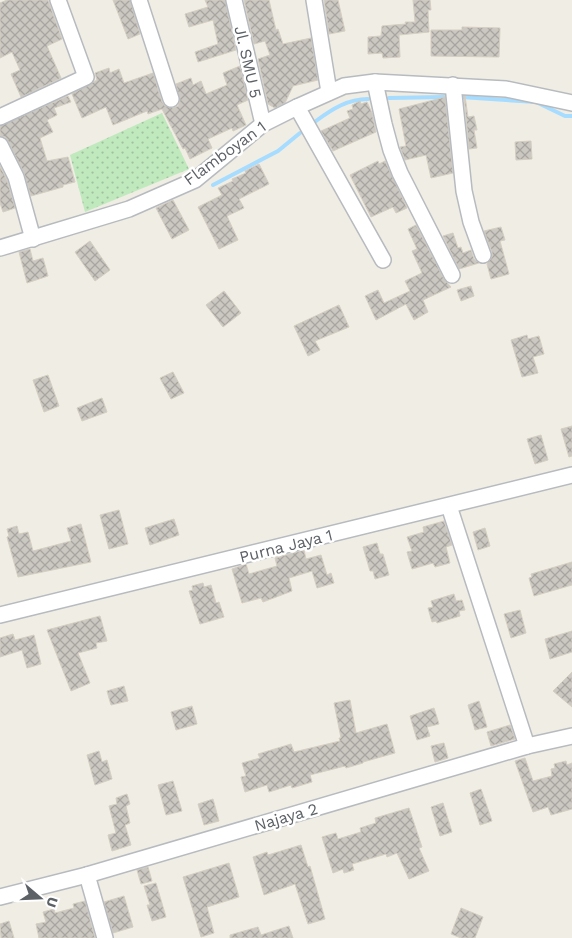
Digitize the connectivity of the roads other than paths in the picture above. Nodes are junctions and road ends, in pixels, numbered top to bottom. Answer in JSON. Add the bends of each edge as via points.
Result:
{"nodes":[{"id":1,"x":58,"y":0,"type":"edge"},
{"id":2,"x":139,"y":0,"type":"edge"},
{"id":3,"x":234,"y":0,"type":"edge"},
{"id":4,"x":314,"y":0,"type":"edge"},
{"id":5,"x":375,"y":82,"type":"junction"},
{"id":6,"x":453,"y":85,"type":"junction"},
{"id":7,"x":329,"y":92,"type":"junction"},
{"id":8,"x":171,"y":99,"type":"dead end"},
{"id":9,"x":572,"y":103,"type":"edge"},
{"id":10,"x":297,"y":107,"type":"junction"},
{"id":11,"x":0,"y":117,"type":"edge"},
{"id":12,"x":263,"y":124,"type":"junction"},
{"id":13,"x":0,"y":145,"type":"edge"},
{"id":14,"x":33,"y":239,"type":"junction"},
{"id":15,"x":0,"y":248,"type":"edge"},
{"id":16,"x":483,"y":256,"type":"dead end"},
{"id":17,"x":383,"y":260,"type":"dead end"},
{"id":18,"x":452,"y":275,"type":"dead end"},
{"id":19,"x":572,"y":475,"type":"edge"},
{"id":20,"x":449,"y":506,"type":"junction"},
{"id":21,"x":0,"y":616,"type":"edge"},
{"id":22,"x":572,"y":736,"type":"edge"},
{"id":23,"x":527,"y":746,"type":"junction"},
{"id":24,"x":87,"y":875,"type":"junction"},
{"id":25,"x":0,"y":897,"type":"edge"},
{"id":26,"x":105,"y":938,"type":"edge"}],
"edges":[{"from":1,"to":11,"type":"street","via":[[86,77]]},
{"from":2,"to":8,"type":"street"},
{"from":3,"to":12,"type":"street","name":"Jl. SMU 5"},
{"from":4,"to":7,"type":"street"},
{"from":5,"to":6,"type":"street","name":"Flamboyan 1"},
{"from":5,"to":7,"type":"street","name":"Flamboyan 1","via":[[344,86]]},
{"from":5,"to":18,"type":"street","via":[[391,150],[400,173]]},
{"from":6,"to":9,"type":"street","name":"Flamboyan 1","via":[[506,89]]},
{"from":6,"to":16,"type":"street","via":[[464,190]]},
{"from":7,"to":10,"type":"street","name":"Flamboyan 1"},
{"from":10,"to":12,"type":"street","name":"Flamboyan 1"},
{"from":10,"to":17,"type":"street"},
{"from":12,"to":14,"type":"street","name":"Flamboyan 1","via":[[195,180],[129,209]]},
{"from":13,"to":14,"type":"street","via":[[16,177]]},
{"from":14,"to":15,"type":"street","name":"Flamboyan 1"},
{"from":19,"to":20,"type":"street","name":"Purna Jaya 1"},
{"from":20,"to":21,"type":"street","name":"Purna Jaya 1"},
{"from":20,"to":23,"type":"street"},
{"from":22,"to":23,"type":"street","name":"Najaya 2"},
{"from":23,"to":24,"type":"street","name":"Najaya 2"},
{"from":24,"to":25,"type":"street","name":"Najaya 2"},
{"from":24,"to":26,"type":"street"}]}
